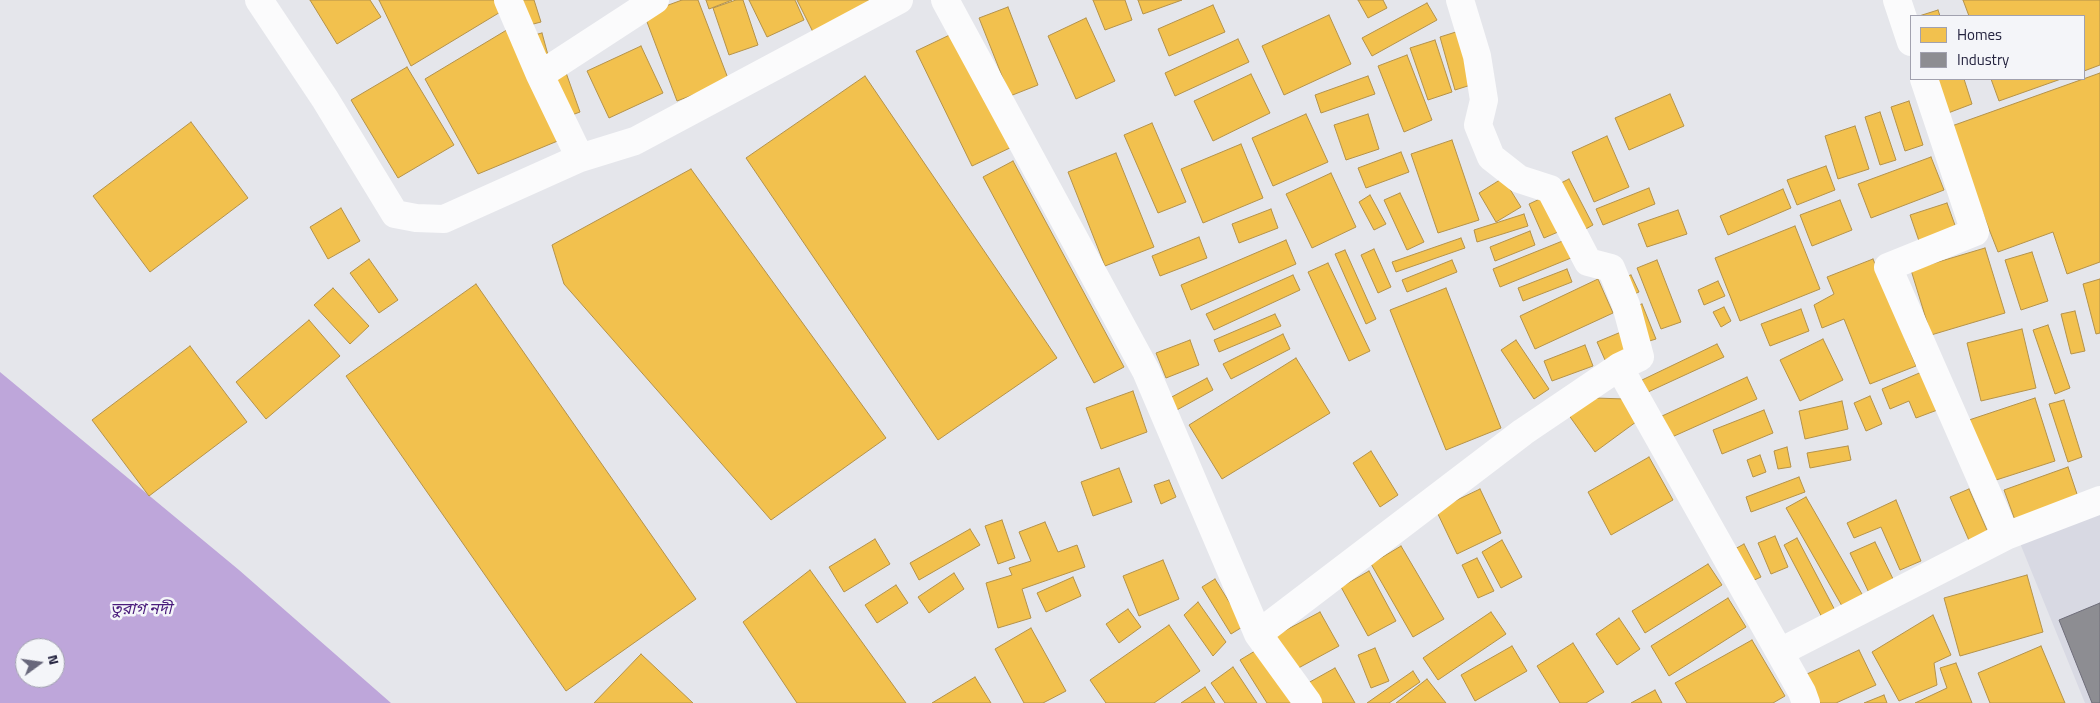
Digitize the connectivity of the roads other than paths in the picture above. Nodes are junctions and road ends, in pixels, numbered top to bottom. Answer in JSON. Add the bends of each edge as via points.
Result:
{"nodes":[{"id":1,"x":259,"y":0,"type":"edge"},
{"id":2,"x":508,"y":0,"type":"edge"},
{"id":3,"x":655,"y":0,"type":"edge"},
{"id":4,"x":899,"y":0,"type":"edge"},
{"id":5,"x":945,"y":0,"type":"edge"},
{"id":6,"x":1460,"y":0,"type":"edge"},
{"id":7,"x":1897,"y":0,"type":"edge"},
{"id":8,"x":1910,"y":39,"type":"edge"},
{"id":9,"x":540,"y":75,"type":"junction"},
{"id":10,"x":1924,"y":80,"type":"edge"},
{"id":11,"x":580,"y":158,"type":"junction"},
{"id":12,"x":1620,"y":367,"type":"junction"},
{"id":13,"x":2100,"y":500,"type":"edge"},
{"id":14,"x":2006,"y":536,"type":"junction"},
{"id":15,"x":1258,"y":634,"type":"junction"},
{"id":16,"x":1780,"y":652,"type":"junction"},
{"id":17,"x":1308,"y":703,"type":"edge"},
{"id":18,"x":1806,"y":703,"type":"edge"}],
"edges":[{"from":1,"to":11,"type":"street","via":[[325,99],[395,214],[444,219]]},
{"from":2,"to":9,"type":"street"},
{"from":3,"to":9,"type":"street"},
{"from":4,"to":11,"type":"street","via":[[635,141]]},
{"from":5,"to":15,"type":"street","via":[[1146,371]]},
{"from":6,"to":12,"type":"street","via":[[1477,56],[1484,100],[1478,125],[1491,157],[1519,179],[1550,189],[1588,262],[1611,268],[1626,305],[1640,357]]},
{"from":7,"to":8,"type":"street"},
{"from":9,"to":11,"type":"street"},
{"from":10,"to":14,"type":"street","via":[[1975,232],[1888,267]]},
{"from":12,"to":15,"type":"street","via":[[1523,432]]},
{"from":12,"to":16,"type":"street"},
{"from":13,"to":14,"type":"street"},
{"from":14,"to":16,"type":"street"},
{"from":15,"to":17,"type":"street"},
{"from":16,"to":18,"type":"street"}]}
